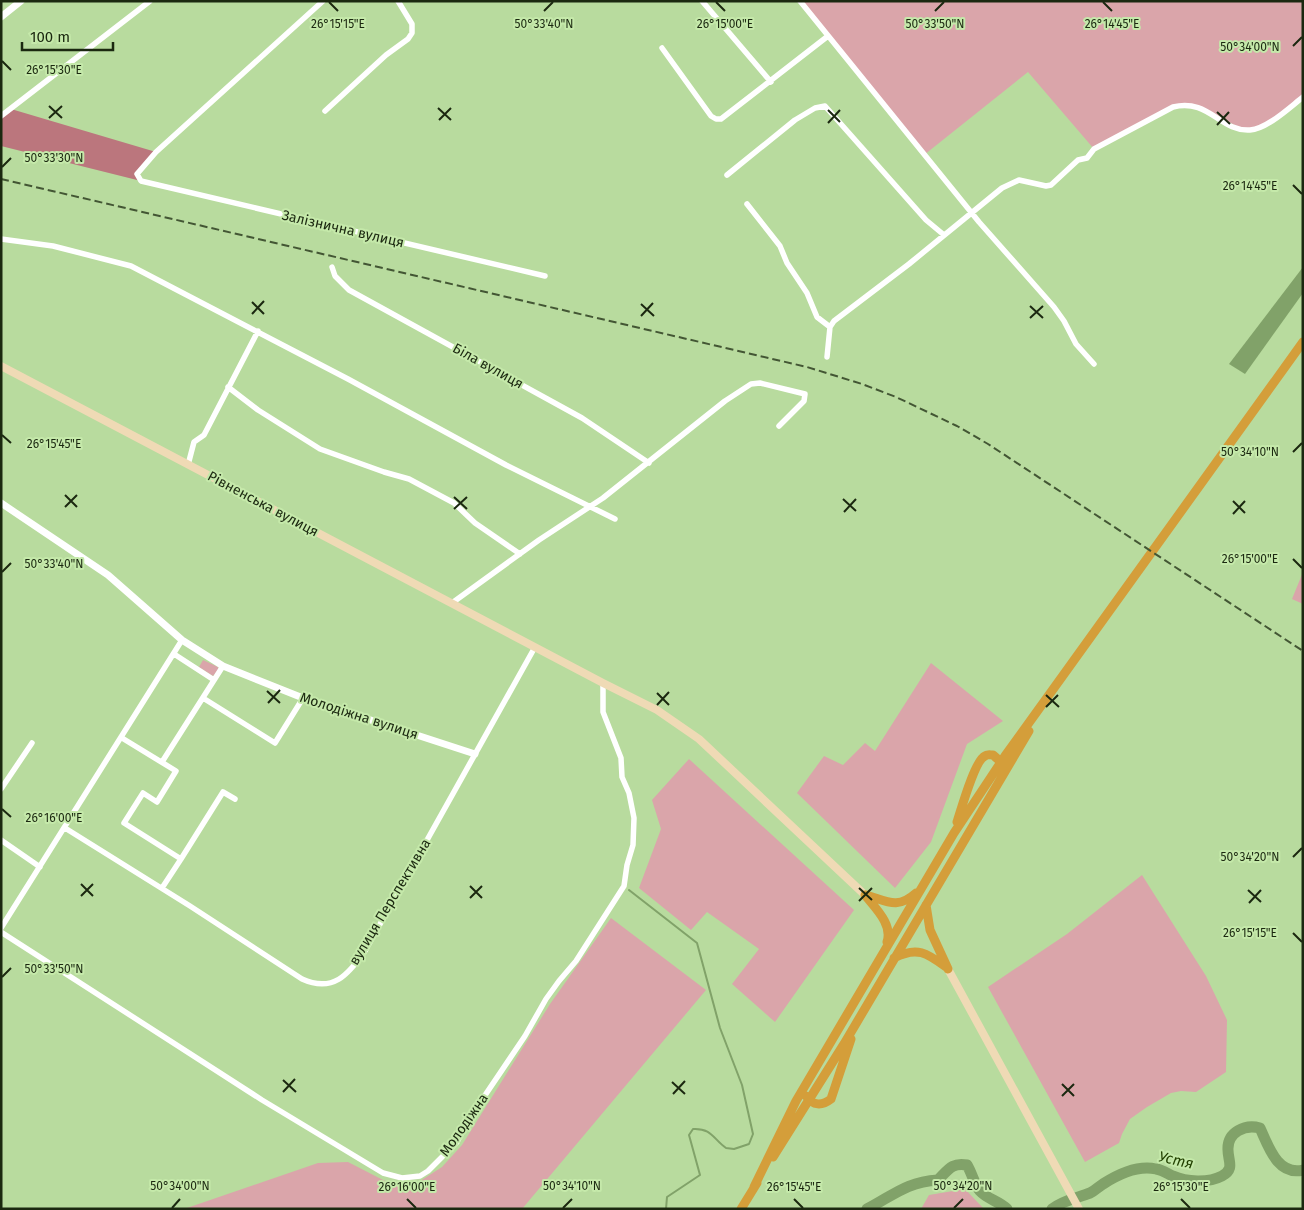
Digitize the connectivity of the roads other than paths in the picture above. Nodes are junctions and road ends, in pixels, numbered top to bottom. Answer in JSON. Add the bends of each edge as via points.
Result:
{"nodes":[{"id":1,"x":21,"y":1,"type":"edge"},
{"id":2,"x":150,"y":1,"type":"edge"},
{"id":3,"x":324,"y":1,"type":"edge"},
{"id":4,"x":398,"y":1,"type":"edge"},
{"id":5,"x":702,"y":1,"type":"edge"},
{"id":6,"x":800,"y":1,"type":"edge"},
{"id":7,"x":1,"y":17,"type":"edge"},
{"id":8,"x":828,"y":36,"type":"junction"},
{"id":9,"x":662,"y":48,"type":"dead end"},
{"id":10,"x":771,"y":82,"type":"junction"},
{"id":11,"x":1303,"y":97,"type":"edge"},
{"id":12,"x":325,"y":111,"type":"dead end"},
{"id":13,"x":1,"y":116,"type":"edge"},
{"id":14,"x":727,"y":175,"type":"dead end"},
{"id":15,"x":747,"y":204,"type":"dead end"},
{"id":16,"x":971,"y":212,"type":"junction"},
{"id":17,"x":944,"y":235,"type":"junction"},
{"id":18,"x":1,"y":239,"type":"edge"},
{"id":19,"x":332,"y":267,"type":"dead end"},
{"id":20,"x":545,"y":276,"type":"dead end"},
{"id":21,"x":830,"y":327,"type":"junction"},
{"id":22,"x":258,"y":331,"type":"junction"},
{"id":23,"x":1303,"y":342,"type":"edge"},
{"id":24,"x":827,"y":357,"type":"dead end"},
{"id":25,"x":1094,"y":364,"type":"dead end"},
{"id":26,"x":1,"y":366,"type":"edge"},
{"id":27,"x":228,"y":387,"type":"junction"},
{"id":28,"x":779,"y":426,"type":"dead end"},
{"id":29,"x":649,"y":463,"type":"junction"},
{"id":30,"x":188,"y":465,"type":"junction"},
{"id":31,"x":1,"y":503,"type":"edge"},
{"id":32,"x":590,"y":506,"type":"junction"},
{"id":33,"x":615,"y":518,"type":"dead end"},
{"id":34,"x":520,"y":554,"type":"junction"},
{"id":35,"x":452,"y":604,"type":"junction"},
{"id":36,"x":182,"y":640,"type":"junction"},
{"id":37,"x":535,"y":648,"type":"junction"},
{"id":38,"x":174,"y":654,"type":"junction"},
{"id":39,"x":223,"y":666,"type":"junction"},
{"id":40,"x":214,"y":680,"type":"junction"},
{"id":41,"x":1058,"y":682,"type":"junction"},
{"id":42,"x":603,"y":683,"type":"junction"},
{"id":43,"x":203,"y":698,"type":"junction"},
{"id":44,"x":303,"y":698,"type":"junction"},
{"id":45,"x":122,"y":738,"type":"junction"},
{"id":46,"x":32,"y":743,"type":"dead end"},
{"id":47,"x":475,"y":754,"type":"junction"},
{"id":48,"x":162,"y":762,"type":"junction"},
{"id":49,"x":1001,"y":762,"type":"junction"},
{"id":50,"x":1000,"y":780,"type":"junction"},
{"id":51,"x":1,"y":790,"type":"edge"},
{"id":52,"x":235,"y":799,"type":"dead end"},
{"id":53,"x":65,"y":828,"type":"junction"},
{"id":54,"x":954,"y":833,"type":"junction"},
{"id":55,"x":1,"y":840,"type":"edge"},
{"id":56,"x":181,"y":858,"type":"junction"},
{"id":57,"x":40,"y":867,"type":"junction"},
{"id":58,"x":162,"y":888,"type":"junction"},
{"id":59,"x":921,"y":888,"type":"junction"},
{"id":60,"x":865,"y":895,"type":"junction"},
{"id":61,"x":926,"y":905,"type":"junction"},
{"id":62,"x":1,"y":928,"type":"edge"},
{"id":63,"x":1,"y":932,"type":"edge"},
{"id":64,"x":894,"y":958,"type":"junction"},
{"id":65,"x":879,"y":961,"type":"junction"},
{"id":66,"x":948,"y":969,"type":"junction"},
{"id":67,"x":856,"y":1024,"type":"junction"},
{"id":68,"x":802,"y":1090,"type":"junction"},
{"id":69,"x":809,"y":1100,"type":"junction"},
{"id":70,"x":754,"y":1187,"type":"junction"},
{"id":71,"x":741,"y":1209,"type":"edge"},
{"id":72,"x":1079,"y":1209,"type":"edge"}],
"edges":[{"from":1,"to":7,"type":"street"},
{"from":2,"to":13,"type":"street"},
{"from":3,"to":20,"type":"street","name":"Залізнична вулиця","via":[[156,152],[136,174],[141,181]]},
{"from":4,"to":12,"type":"street","via":[[412,24],[412,33]]},
{"from":5,"to":10,"type":"street"},
{"from":6,"to":8,"type":"street"},
{"from":8,"to":10,"type":"street"},
{"from":8,"to":16,"type":"street"},
{"from":9,"to":10,"type":"street","via":[[716,119],[721,119]]},
{"from":11,"to":16,"type":"street","via":[[1277,118],[1251,130],[1232,126],[1196,106],[1174,107],[1094,149],[1051,185],[1019,180],[1002,188]]},
{"from":14,"to":17,"type":"street","via":[[795,120],[825,106],[926,220]]},
{"from":15,"to":21,"type":"street","via":[[780,246],[787,263],[807,292],[817,317]]},
{"from":16,"to":17,"type":"street"},
{"from":16,"to":25,"type":"street","via":[[1054,307],[1076,344]]},
{"from":17,"to":21,"type":"street"},
{"from":18,"to":22,"type":"street","via":[[53,246],[130,266]]},
{"from":19,"to":29,"type":"street","name":"Біла вулиця","via":[[335,276],[348,290],[582,418]]},
{"from":21,"to":24,"type":"street"},
{"from":22,"to":27,"type":"street"},
{"from":22,"to":32,"type":"street","via":[[506,465]]},
{"from":23,"to":41,"type":"highway"},
{"from":26,"to":30,"type":"main road","name":"Рівненська вулиця"},
{"from":27,"to":30,"type":"street","via":[[204,436],[194,442]]},
{"from":27,"to":34,"type":"street","via":[[320,449],[409,479],[454,502],[475,523]]},
{"from":28,"to":29,"type":"street","via":[[804,402],[805,394],[760,383],[751,384]]},
{"from":29,"to":32,"type":"street"},
{"from":30,"to":35,"type":"main road","name":"Рівненська вулиця"},
{"from":31,"to":36,"type":"street","name":"Молодіжна вулиця","via":[[108,574]]},
{"from":32,"to":33,"type":"street"},
{"from":32,"to":34,"type":"street"},
{"from":34,"to":35,"type":"street"},
{"from":35,"to":37,"type":"main road","name":"Рівненська вулиця"},
{"from":36,"to":38,"type":"street"},
{"from":36,"to":39,"type":"street","name":"Молодіжна вулиця"},
{"from":37,"to":42,"type":"main road","name":"Рівненська вулиця"},
{"from":37,"to":47,"type":"street","name":"вулиця Перспективна"},
{"from":38,"to":40,"type":"street"},
{"from":38,"to":45,"type":"street"},
{"from":39,"to":40,"type":"street"},
{"from":39,"to":44,"type":"street","name":"Молодіжна вулиця"},
{"from":40,"to":43,"type":"street"},
{"from":41,"to":49,"type":"highway"},
{"from":41,"to":50,"type":"highway"},
{"from":42,"to":60,"type":"main road","name":"Рівненська вулиця","via":[[657,710],[699,739]]},
{"from":42,"to":63,"type":"street","name":"Молодіжна","via":[[603,712],[621,758],[622,777],[634,818],[633,845],[624,886],[576,961],[546,999],[456,1142],[420,1176],[402,1178],[382,1173]]},
{"from":43,"to":44,"type":"street","via":[[275,743]]},
{"from":43,"to":48,"type":"street"},
{"from":44,"to":47,"type":"street","name":"Молодіжна вулиця"},
{"from":45,"to":48,"type":"street"},
{"from":45,"to":53,"type":"street"},
{"from":46,"to":51,"type":"street"},
{"from":47,"to":58,"type":"street","name":"вулиця Перспективна","via":[[364,951],[342,978],[326,984],[313,984],[302,979]]},
{"from":48,"to":56,"type":"street","via":[[176,771],[157,802],[143,793],[124,823]]},
{"from":49,"to":50,"type":"highway"},
{"from":49,"to":54,"type":"highway"},
{"from":49,"to":54,"type":"highway","via":[[993,755],[980,760]]},
{"from":50,"to":61,"type":"highway"},
{"from":52,"to":56,"type":"street","via":[[223,792]]},
{"from":53,"to":57,"type":"street"},
{"from":53,"to":58,"type":"street","name":"вулиця Перспективна"},
{"from":54,"to":59,"type":"highway"},
{"from":55,"to":57,"type":"street"},
{"from":56,"to":58,"type":"street"},
{"from":57,"to":62,"type":"street"},
{"from":59,"to":60,"type":"highway","via":[[900,904]]},
{"from":59,"to":65,"type":"highway"},
{"from":60,"to":65,"type":"highway","via":[[889,931]]},
{"from":61,"to":64,"type":"highway"},
{"from":61,"to":66,"type":"highway","via":[[930,930]]},
{"from":64,"to":66,"type":"highway","via":[[908,952],[921,952]]},
{"from":64,"to":67,"type":"highway"},
{"from":65,"to":68,"type":"highway"},
{"from":66,"to":72,"type":"main road"},
{"from":67,"to":69,"type":"highway"},
{"from":67,"to":69,"type":"highway","via":[[833,1096],[817,1104]]},
{"from":68,"to":69,"type":"highway"},
{"from":68,"to":70,"type":"highway"},
{"from":69,"to":70,"type":"highway"},
{"from":70,"to":71,"type":"highway"}]}
